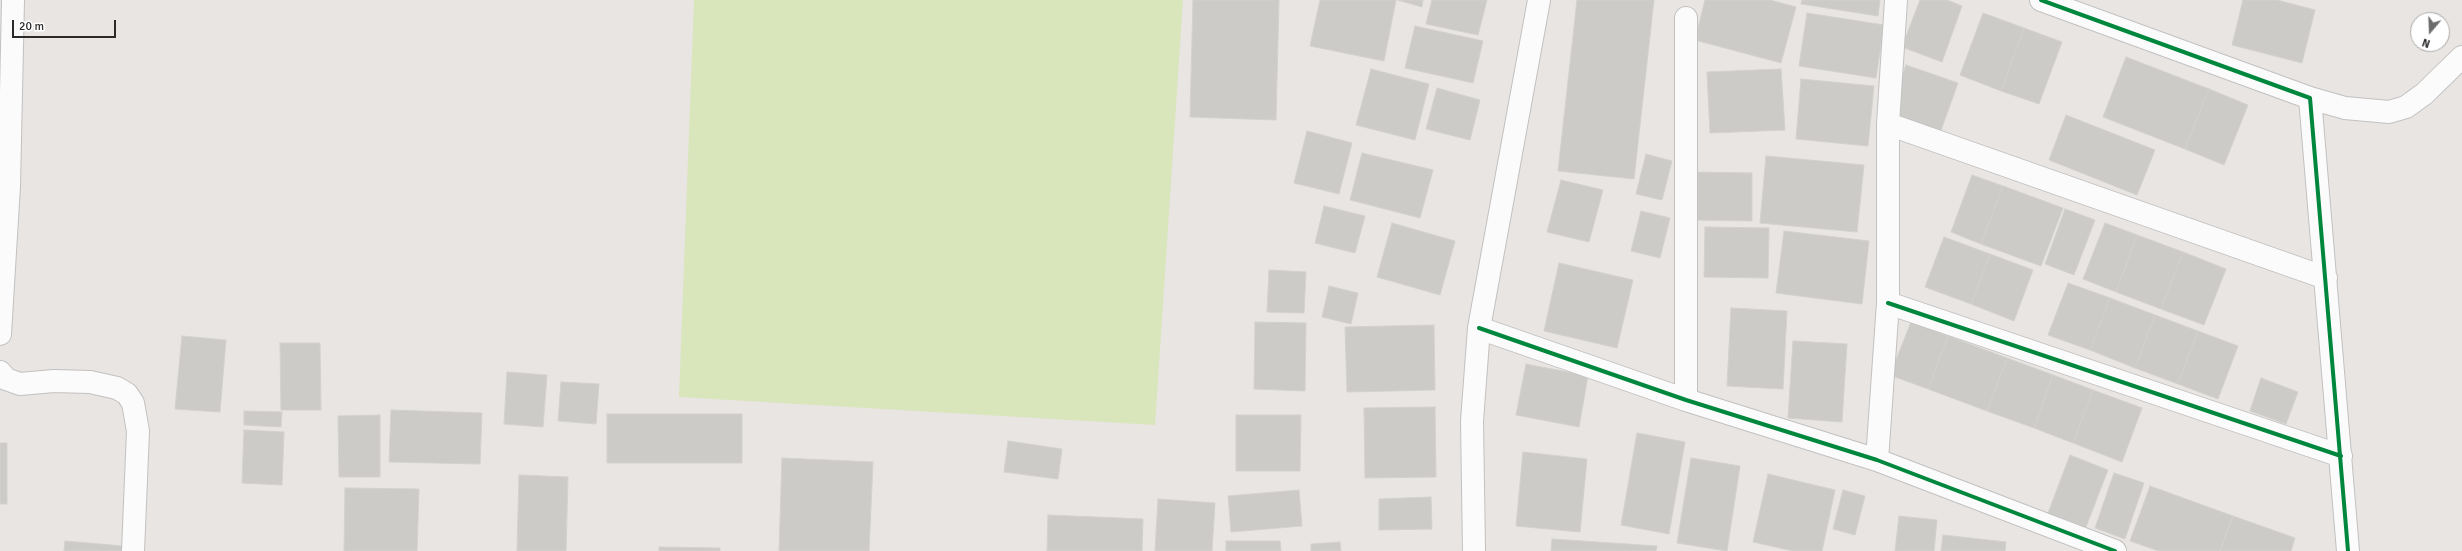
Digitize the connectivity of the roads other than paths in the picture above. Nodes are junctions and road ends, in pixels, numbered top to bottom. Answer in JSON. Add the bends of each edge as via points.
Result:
{"nodes":[{"id":1,"x":13,"y":0,"type":"edge"},
{"id":2,"x":1539,"y":0,"type":"edge"},
{"id":3,"x":1896,"y":0,"type":"edge"},
{"id":4,"x":2041,"y":0,"type":"edge"},
{"id":5,"x":1686,"y":18,"type":"dead end"},
{"id":6,"x":2462,"y":57,"type":"edge"},
{"id":7,"x":2310,"y":98,"type":"junction"},
{"id":8,"x":1888,"y":124,"type":"junction"},
{"id":9,"x":2326,"y":278,"type":"junction"},
{"id":10,"x":1888,"y":303,"type":"junction"},
{"id":11,"x":1479,"y":328,"type":"junction"},
{"id":12,"x":0,"y":334,"type":"edge"},
{"id":13,"x":0,"y":372,"type":"edge"},
{"id":14,"x":1686,"y":400,"type":"junction"},
{"id":15,"x":2341,"y":456,"type":"junction"},
{"id":16,"x":1876,"y":460,"type":"junction"},
{"id":17,"x":134,"y":551,"type":"edge"},
{"id":18,"x":1474,"y":551,"type":"edge"},
{"id":19,"x":2115,"y":551,"type":"edge"},
{"id":20,"x":2348,"y":551,"type":"edge"}],
"edges":[{"from":1,"to":12,"type":"street","via":[[9,186]]},
{"from":2,"to":11,"type":"street"},
{"from":3,"to":8,"type":"street"},
{"from":4,"to":7,"type":"street"},
{"from":5,"to":14,"type":"street"},
{"from":6,"to":7,"type":"street","via":[[2424,94],[2406,107],[2389,112],[2345,108]]},
{"from":7,"to":9,"type":"street"},
{"from":8,"to":9,"type":"street"},
{"from":8,"to":10,"type":"street"},
{"from":9,"to":15,"type":"street"},
{"from":10,"to":15,"type":"street"},
{"from":10,"to":16,"type":"street"},
{"from":11,"to":14,"type":"street"},
{"from":11,"to":18,"type":"street","via":[[1472,421]]},
{"from":13,"to":17,"type":"street","via":[[6,379],[20,384],[54,381],[90,382],[117,388],[127,394],[133,403],[138,431]]},
{"from":14,"to":16,"type":"street"},
{"from":15,"to":20,"type":"street"},
{"from":16,"to":19,"type":"street"}]}
